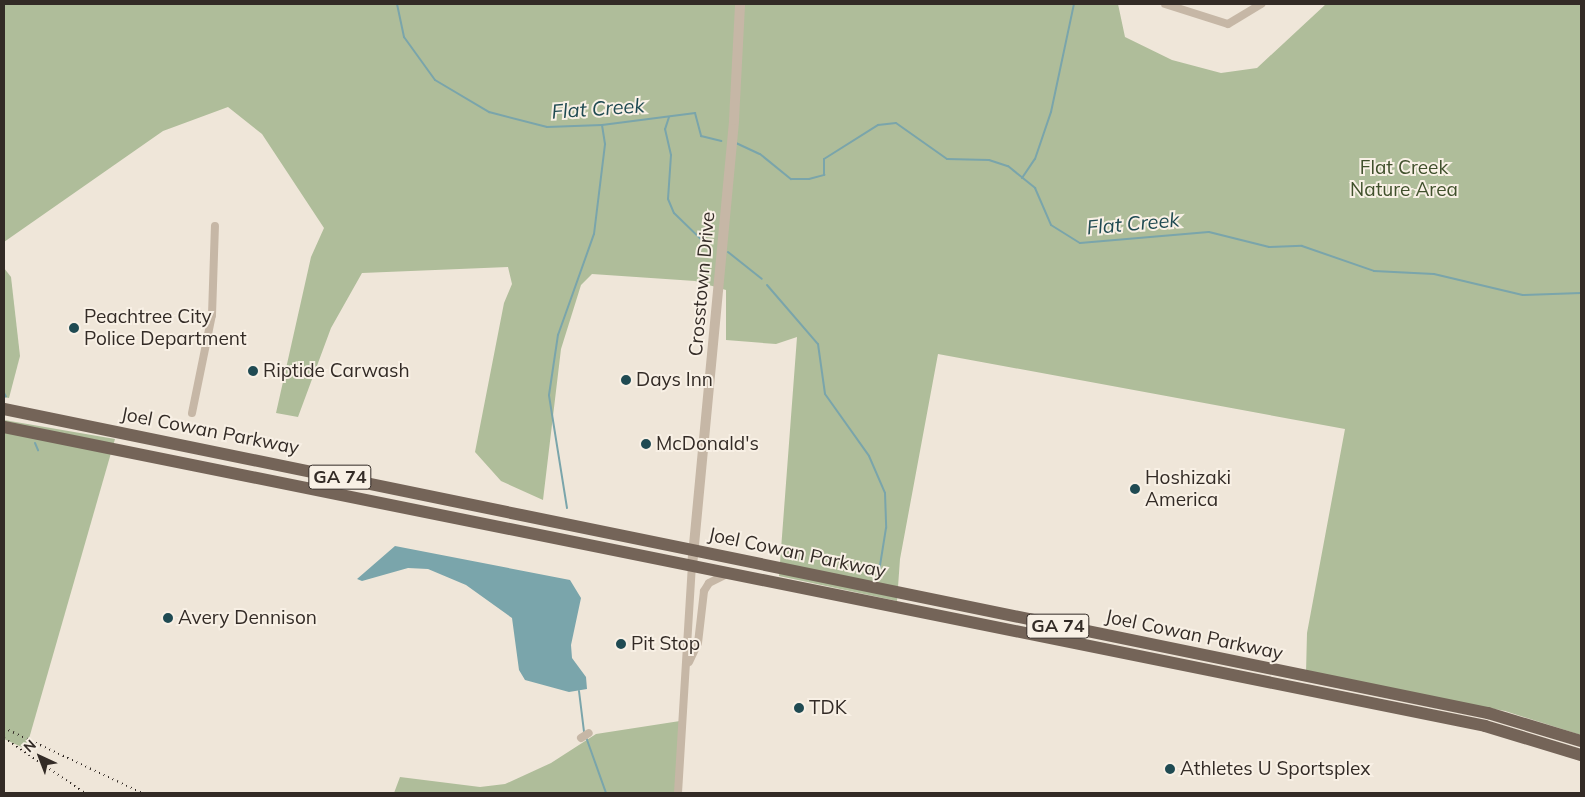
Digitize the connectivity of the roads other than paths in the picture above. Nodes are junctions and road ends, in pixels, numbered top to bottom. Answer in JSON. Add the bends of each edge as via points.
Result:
{"nodes":[{"id":1,"x":740,"y":4,"type":"edge"},
{"id":2,"x":1166,"y":4,"type":"edge"},
{"id":3,"x":1261,"y":4,"type":"edge"},
{"id":4,"x":215,"y":226,"type":"dead end"},
{"id":5,"x":4,"y":409,"type":"edge"},
{"id":6,"x":192,"y":413,"type":"dead end"},
{"id":7,"x":4,"y":427,"type":"edge"},
{"id":8,"x":695,"y":550,"type":"junction"},
{"id":9,"x":692,"y":566,"type":"junction"},
{"id":10,"x":729,"y":573,"type":"junction"},
{"id":11,"x":1233,"y":664,"type":"junction"},
{"id":12,"x":687,"y":666,"type":"junction"},
{"id":13,"x":1231,"y":677,"type":"junction"},
{"id":14,"x":589,"y":733,"type":"dead end"},
{"id":15,"x":581,"y":738,"type":"dead end"},
{"id":16,"x":1581,"y":741,"type":"edge"},
{"id":17,"x":1581,"y":755,"type":"edge"},
{"id":18,"x":678,"y":793,"type":"edge"}],
"edges":[{"from":1,"to":8,"type":"street","name":"Crosstown Drive"},
{"from":2,"to":3,"type":"street","via":[[1228,24]]},
{"from":4,"to":6,"type":"street","via":[[212,315]]},
{"from":5,"to":8,"type":"main road","name":"Joel Cowan Parkway","number":"GA 74"},
{"from":7,"to":9,"type":"main road","name":"Joel Cowan Parkway","number":"GA 74"},
{"from":8,"to":9,"type":"street","name":"Crosstown Drive"},
{"from":8,"to":11,"type":"main road","name":"Joel Cowan Parkway","number":"GA 74"},
{"from":9,"to":10,"type":"main road","name":"Joel Cowan Parkway","number":"GA 74"},
{"from":9,"to":12,"type":"street"},
{"from":10,"to":12,"type":"street","via":[[709,583],[704,591],[698,643]]},
{"from":10,"to":13,"type":"main road","name":"Joel Cowan Parkway","number":"GA 74"},
{"from":11,"to":13,"type":"street"},
{"from":11,"to":16,"type":"main road","name":"Joel Cowan Parkway","number":"GA 74","via":[[1488,713]]},
{"from":12,"to":18,"type":"street"},
{"from":13,"to":17,"type":"main road","name":"Joel Cowan Parkway","number":"GA 74","via":[[1485,726]]},
{"from":14,"to":15,"type":"street"}]}
